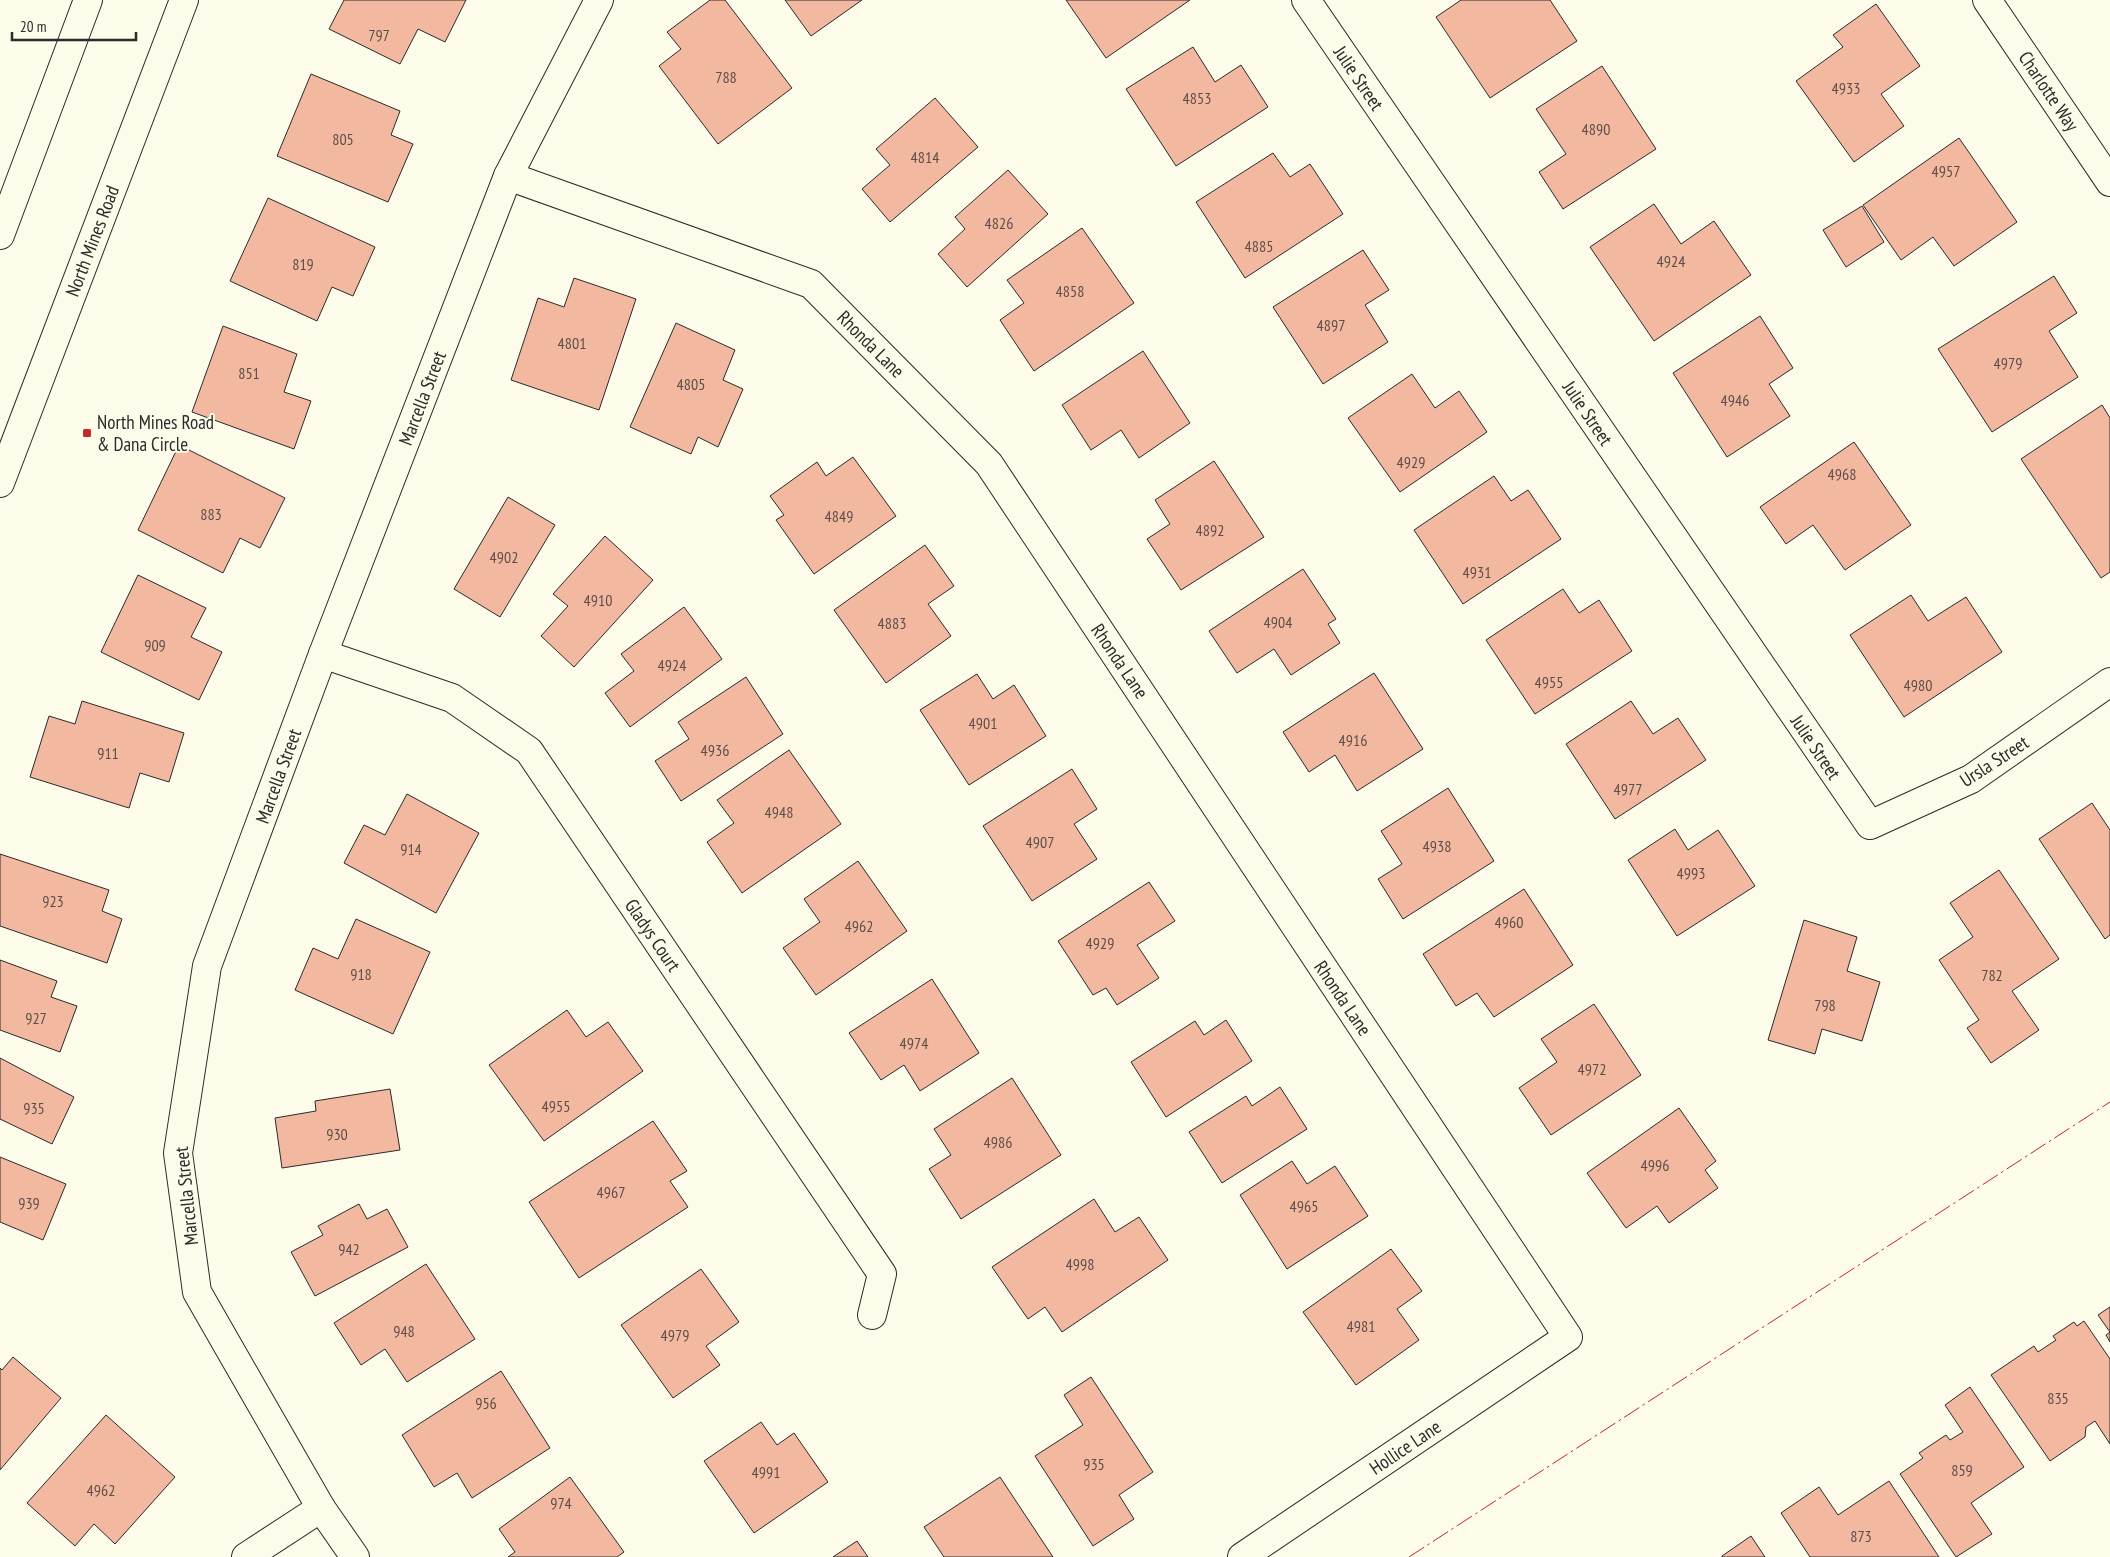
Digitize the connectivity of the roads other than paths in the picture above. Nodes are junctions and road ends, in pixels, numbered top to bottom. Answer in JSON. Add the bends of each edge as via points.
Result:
{"nodes":[{"id":1,"x":88,"y":0,"type":"edge"},
{"id":2,"x":184,"y":0,"type":"edge"},
{"id":3,"x":599,"y":0,"type":"edge"},
{"id":4,"x":1306,"y":0,"type":"edge"},
{"id":5,"x":1987,"y":0,"type":"edge"},
{"id":6,"x":508,"y":176,"type":"junction"},
{"id":7,"x":2110,"y":182,"type":"edge"},
{"id":8,"x":0,"y":235,"type":"edge"},
{"id":9,"x":0,"y":482,"type":"edge"},
{"id":10,"x":324,"y":654,"type":"junction"},
{"id":11,"x":2110,"y":682,"type":"edge"},
{"id":12,"x":1870,"y":825,"type":"joint"},
{"id":13,"x":872,"y":1315,"type":"dead end"},
{"id":14,"x":1568,"y":1337,"type":"joint"},
{"id":15,"x":321,"y":1508,"type":"junction"},
{"id":16,"x":246,"y":1557,"type":"edge"},
{"id":17,"x":355,"y":1557,"type":"edge"},
{"id":18,"x":1242,"y":1557,"type":"edge"}],
"edges":[{"from":1,"to":8,"type":"street"},
{"from":2,"to":9,"type":"street","name":"North Mines Road"},
{"from":3,"to":6,"type":"street","name":"Marcella Street"},
{"from":4,"to":12,"type":"street","name":"Julie Street"},
{"from":5,"to":7,"type":"street","name":"Charlotte Way"},
{"from":6,"to":10,"type":"street","name":"Marcella Street"},
{"from":6,"to":14,"type":"street","name":"Rhonda Lane","via":[[811,284],[989,464]]},
{"from":10,"to":13,"type":"street","name":"Gladys Court","via":[[452,698],[529,751],[882,1274]]},
{"from":10,"to":15,"type":"street","name":"Marcella Street","via":[[207,966],[178,1152],[197,1292]]},
{"from":11,"to":12,"type":"street","name":"Ursla Street","via":[[1971,779]]},
{"from":14,"to":18,"type":"street","name":"Hollice Lane"},
{"from":15,"to":16,"type":"street"},
{"from":15,"to":17,"type":"street","name":"Marcella Street"}]}
